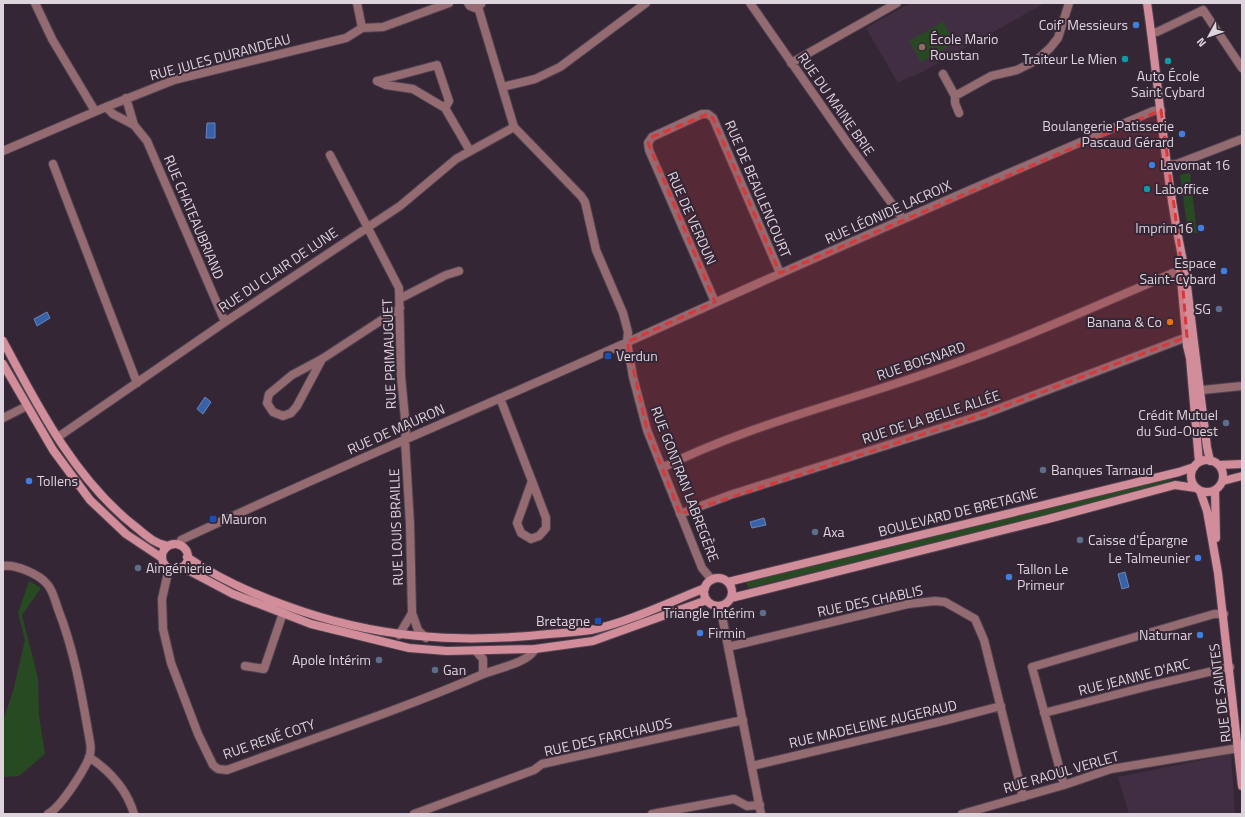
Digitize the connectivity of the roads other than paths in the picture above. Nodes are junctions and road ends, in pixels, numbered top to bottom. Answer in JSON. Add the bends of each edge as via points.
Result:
{"nodes":[{"id":1,"x":35,"y":3,"type":"edge"},
{"id":2,"x":357,"y":3,"type":"edge"},
{"id":3,"x":449,"y":3,"type":"edge"},
{"id":4,"x":468,"y":3,"type":"edge"},
{"id":5,"x":646,"y":3,"type":"edge"},
{"id":6,"x":750,"y":3,"type":"edge"},
{"id":7,"x":897,"y":3,"type":"edge"},
{"id":8,"x":1069,"y":3,"type":"edge"},
{"id":9,"x":1148,"y":3,"type":"edge"},
{"id":10,"x":479,"y":5,"type":"edge"},
{"id":11,"x":362,"y":28,"type":"junction"},
{"id":12,"x":1152,"y":32,"type":"junction"},
{"id":13,"x":791,"y":62,"type":"junction"},
{"id":14,"x":1242,"y":68,"type":"edge"},
{"id":15,"x":943,"y":74,"type":"dead end"},
{"id":16,"x":502,"y":87,"type":"junction"},
{"id":17,"x":955,"y":96,"type":"junction"},
{"id":18,"x":126,"y":98,"type":"junction"},
{"id":19,"x":106,"y":107,"type":"junction"},
{"id":20,"x":445,"y":108,"type":"junction"},
{"id":21,"x":1161,"y":110,"type":"junction"},
{"id":22,"x":95,"y":111,"type":"junction"},
{"id":23,"x":959,"y":113,"type":"dead end"},
{"id":24,"x":134,"y":125,"type":"junction"},
{"id":25,"x":514,"y":128,"type":"junction"},
{"id":26,"x":1242,"y":139,"type":"edge"},
{"id":27,"x":648,"y":144,"type":"joint"},
{"id":28,"x":3,"y":151,"type":"edge"},
{"id":29,"x":470,"y":151,"type":"junction"},
{"id":30,"x":330,"y":155,"type":"dead end"},
{"id":31,"x":53,"y":164,"type":"dead end"},
{"id":32,"x":1167,"y":165,"type":"junction"},
{"id":33,"x":903,"y":219,"type":"junction"},
{"id":34,"x":367,"y":227,"type":"junction"},
{"id":35,"x":1183,"y":270,"type":"junction"},
{"id":36,"x":459,"y":271,"type":"dead end"},
{"id":37,"x":780,"y":273,"type":"junction"},
{"id":38,"x":401,"y":298,"type":"junction"},
{"id":39,"x":715,"y":302,"type":"junction"},
{"id":40,"x":400,"y":308,"type":"junction"},
{"id":41,"x":225,"y":322,"type":"junction"},
{"id":42,"x":1187,"y":337,"type":"junction"},
{"id":43,"x":3,"y":341,"type":"edge"},
{"id":44,"x":627,"y":342,"type":"junction"},
{"id":45,"x":322,"y":359,"type":"junction"},
{"id":46,"x":3,"y":364,"type":"edge"},
{"id":47,"x":137,"y":383,"type":"junction"},
{"id":48,"x":1192,"y":383,"type":"junction"},
{"id":49,"x":1242,"y":386,"type":"edge"},
{"id":50,"x":1200,"y":389,"type":"junction"},
{"id":51,"x":500,"y":398,"type":"junction"},
{"id":52,"x":27,"y":406,"type":"junction"},
{"id":53,"x":3,"y":418,"type":"edge"},
{"id":54,"x":58,"y":437,"type":"junction"},
{"id":55,"x":405,"y":440,"type":"junction"},
{"id":56,"x":1210,"y":461,"type":"junction"},
{"id":57,"x":1197,"y":464,"type":"junction"},
{"id":58,"x":1242,"y":464,"type":"edge"},
{"id":59,"x":1218,"y":465,"type":"junction"},
{"id":60,"x":662,"y":468,"type":"junction"},
{"id":61,"x":1242,"y":476,"type":"edge"},
{"id":62,"x":532,"y":481,"type":"junction"},
{"id":63,"x":1223,"y":481,"type":"junction"},
{"id":64,"x":1198,"y":490,"type":"junction"},
{"id":65,"x":1215,"y":490,"type":"junction"},
{"id":66,"x":680,"y":514,"type":"junction"},
{"id":67,"x":180,"y":545,"type":"junction"},
{"id":68,"x":168,"y":546,"type":"junction"},
{"id":69,"x":187,"y":557,"type":"junction"},
{"id":70,"x":162,"y":558,"type":"junction"},
{"id":71,"x":3,"y":566,"type":"edge"},
{"id":72,"x":182,"y":567,"type":"junction"},
{"id":73,"x":169,"y":568,"type":"junction"},
{"id":74,"x":1218,"y":573,"type":"junction"},
{"id":75,"x":712,"y":580,"type":"junction"},
{"id":76,"x":728,"y":582,"type":"junction"},
{"id":77,"x":705,"y":588,"type":"junction"},
{"id":78,"x":731,"y":598,"type":"junction"},
{"id":79,"x":707,"y":600,"type":"junction"},
{"id":80,"x":720,"y":606,"type":"junction"},
{"id":81,"x":283,"y":613,"type":"junction"},
{"id":82,"x":412,"y":613,"type":"junction"},
{"id":83,"x":1224,"y":614,"type":"junction"},
{"id":84,"x":399,"y":635,"type":"junction"},
{"id":85,"x":426,"y":638,"type":"junction"},
{"id":86,"x":728,"y":647,"type":"junction"},
{"id":87,"x":535,"y":649,"type":"junction"},
{"id":88,"x":476,"y":651,"type":"junction"},
{"id":89,"x":245,"y":666,"type":"dead end"},
{"id":90,"x":1230,"y":667,"type":"junction"},
{"id":91,"x":483,"y":674,"type":"junction"},
{"id":92,"x":1001,"y":706,"type":"junction"},
{"id":93,"x":1044,"y":714,"type":"junction"},
{"id":94,"x":743,"y":720,"type":"junction"},
{"id":95,"x":1239,"y":748,"type":"junction"},
{"id":96,"x":89,"y":757,"type":"junction"},
{"id":97,"x":752,"y":766,"type":"junction"},
{"id":98,"x":1064,"y":785,"type":"junction"},
{"id":99,"x":1242,"y":786,"type":"edge"},
{"id":100,"x":1023,"y":797,"type":"junction"},
{"id":101,"x":760,"y":805,"type":"junction"},
{"id":102,"x":48,"y":814,"type":"edge"},
{"id":103,"x":134,"y":814,"type":"edge"},
{"id":104,"x":414,"y":814,"type":"edge"},
{"id":105,"x":652,"y":814,"type":"edge"},
{"id":106,"x":761,"y":814,"type":"edge"},
{"id":107,"x":962,"y":814,"type":"edge"}],
"edges":[{"from":1,"to":22,"type":"street","via":[[52,39]]},
{"from":2,"to":11,"type":"street"},
{"from":3,"to":11,"type":"street","name":"RUE JULES DURANDEAU","via":[[383,27]]},
{"from":4,"to":10,"type":"street","via":[[472,8]]},
{"from":5,"to":16,"type":"street","via":[[560,67],[535,79]]},
{"from":6,"to":13,"type":"street","name":"RUE DU MAINE BRIE"},
{"from":7,"to":13,"type":"street"},
{"from":8,"to":17,"type":"street","via":[[1058,38],[1037,60],[1017,70],[991,76]]},
{"from":9,"to":12,"type":"main road"},
{"from":10,"to":16,"type":"street","name":"RUE GONTRAN LABREGÈRE"},
{"from":11,"to":18,"type":"street","name":"RUE JULES DURANDEAU","via":[[346,38],[174,80]]},
{"from":12,"to":14,"type":"street","via":[[1204,10]]},
{"from":12,"to":21,"type":"main road"},
{"from":13,"to":33,"type":"street","name":"RUE DU MAINE BRIE"},
{"from":15,"to":17,"type":"street"},
{"from":16,"to":25,"type":"street","name":"RUE GONTRAN LABREGÈRE"},
{"from":17,"to":23,"type":"street","via":[[954,103]]},
{"from":18,"to":19,"type":"street","name":"RUE JULES DURANDEAU"},
{"from":18,"to":24,"type":"street","name":"RUE CHATEAUBRIAND"},
{"from":19,"to":22,"type":"street","name":"RUE JULES DURANDEAU"},
{"from":19,"to":24,"type":"street","name":"RUE CHATEAUBRIAND","via":[[113,114]]},
{"from":20,"to":20,"type":"street","via":[[413,89],[377,81],[437,65],[449,101]]},
{"from":20,"to":29,"type":"street"},
{"from":21,"to":32,"type":"main road"},
{"from":21,"to":33,"type":"street","name":"RUE LÉONIDE LACROIX","via":[[1153,111]]},
{"from":22,"to":28,"type":"street","name":"RUE JULES DURANDEAU"},
{"from":24,"to":41,"type":"street","name":"RUE CHATEAUBRIAND","via":[[147,140]]},
{"from":25,"to":29,"type":"street","name":"RUE DU CLAIR DE LUNE"},
{"from":25,"to":44,"type":"street","name":"RUE GONTRAN LABREGÈRE","via":[[585,202],[596,250],[623,313],[628,332]]},
{"from":26,"to":32,"type":"street","via":[[1177,164]]},
{"from":27,"to":37,"type":"street","name":"RUE DE BEAULENCOURT","via":[[652,137],[702,114],[708,114],[713,118]]},
{"from":27,"to":39,"type":"street","name":"RUE DE VERDUN"},
{"from":29,"to":34,"type":"street","name":"RUE DU CLAIR DE LUNE","via":[[456,159],[400,206]]},
{"from":30,"to":34,"type":"street","name":"RUE PRIMAUGUET"},
{"from":31,"to":47,"type":"street"},
{"from":32,"to":35,"type":"main road"},
{"from":33,"to":37,"type":"street","name":"RUE LÉONIDE LACROIX"},
{"from":34,"to":38,"type":"street","name":"RUE PRIMAUGUET","via":[[400,288]]},
{"from":34,"to":41,"type":"street","name":"RUE DU CLAIR DE LUNE"},
{"from":35,"to":42,"type":"main road"},
{"from":35,"to":50,"type":"main road"},
{"from":35,"to":60,"type":"street","name":"RUE BOISNARD","via":[[1008,344],[904,381],[777,421]]},
{"from":36,"to":38,"type":"street"},
{"from":37,"to":39,"type":"street","name":"RUE LÉONIDE LACROIX"},
{"from":38,"to":40,"type":"street","name":"RUE PRIMAUGUET"},
{"from":39,"to":44,"type":"street","name":"RUE LÉONIDE LACROIX"},
{"from":40,"to":45,"type":"street"},
{"from":40,"to":55,"type":"street","name":"RUE PRIMAUGUET"},
{"from":41,"to":47,"type":"street","name":"RUE DU CLAIR DE LUNE"},
{"from":42,"to":48,"type":"main road"},
{"from":42,"to":66,"type":"street","name":"RUE DE LA BELLE ALLÉE","via":[[982,415],[730,495]]},
{"from":43,"to":54,"type":"main road"},
{"from":44,"to":51,"type":"street","name":"RUE DE MAURON"},
{"from":44,"to":60,"type":"street","name":"RUE GONTRAN LABREGÈRE","via":[[647,430]]},
{"from":45,"to":45,"type":"street","via":[[292,375],[269,394],[267,403],[273,412],[283,416],[291,413]]},
{"from":46,"to":52,"type":"main road"},
{"from":47,"to":54,"type":"street","name":"RUE DU CLAIR DE LUNE"},
{"from":48,"to":50,"type":"street"},
{"from":48,"to":57,"type":"main road"},
{"from":49,"to":50,"type":"street"},
{"from":50,"to":56,"type":"main road"},
{"from":51,"to":55,"type":"street","name":"RUE DE MAURON"},
{"from":51,"to":62,"type":"street"},
{"from":52,"to":53,"type":"street"},
{"from":52,"to":70,"type":"main road","via":[[53,450],[90,500],[126,534]]},
{"from":54,"to":68,"type":"main road","via":[[83,473],[108,502],[150,539],[159,545]]},
{"from":55,"to":67,"type":"street","name":"RUE DE MAURON","via":[[218,522],[181,540]]},
{"from":55,"to":82,"type":"street","name":"RUE LOUIS BRAILLE"},
{"from":56,"to":57,"type":"main road"},
{"from":56,"to":59,"type":"main road"},
{"from":57,"to":64,"type":"main road","via":[[1191,476],[1193,485]]},
{"from":57,"to":76,"type":"main road","name":"BOULEVARD DE BRETAGNE","via":[[1179,472]]},
{"from":58,"to":59,"type":"main road"},
{"from":59,"to":63,"type":"main road","via":[[1223,472]]},
{"from":60,"to":66,"type":"street","name":"RUE GONTRAN LABREGÈRE"},
{"from":61,"to":63,"type":"main road"},
{"from":62,"to":62,"type":"street","via":[[517,523],[521,533],[531,539],[539,536],[546,528],[546,518]]},
{"from":63,"to":65,"type":"main road"},
{"from":64,"to":65,"type":"main road"},
{"from":64,"to":74,"type":"main road","name":"RUE DE SAINTES","via":[[1207,511]]},
{"from":64,"to":78,"type":"main road","name":"BOULEVARD DE BRETAGNE","via":[[1175,485]]},
{"from":65,"to":74,"type":"main road","name":"RUE DE SAINTES"},
{"from":66,"to":75,"type":"street","name":"RUE GONTRAN LABREGÈRE","via":[[702,568]]},
{"from":67,"to":68,"type":"main road"},
{"from":67,"to":69,"type":"main road"},
{"from":68,"to":70,"type":"main road","via":[[163,551]]},
{"from":69,"to":72,"type":"main road"},
{"from":69,"to":84,"type":"main road","via":[[229,583],[272,601],[356,628]]},
{"from":70,"to":73,"type":"main road"},
{"from":71,"to":96,"type":"street","via":[[14,565],[42,579],[48,584],[53,595],[69,636],[90,742]]},
{"from":72,"to":73,"type":"main road","via":[[176,570]]},
{"from":72,"to":81,"type":"main road","via":[[233,594]]},
{"from":73,"to":91,"type":"street","name":"RUE RENÉ COTY","via":[[162,599],[163,629],[171,663],[198,734],[213,765],[218,769],[227,770]]},
{"from":74,"to":83,"type":"main road","name":"RUE DE SAINTES"},
{"from":75,"to":76,"type":"main road","via":[[720,578]]},
{"from":75,"to":77,"type":"main road"},
{"from":76,"to":78,"type":"main road","via":[[732,589]]},
{"from":77,"to":79,"type":"main road"},
{"from":77,"to":85,"type":"main road","via":[[591,630],[498,639]]},
{"from":78,"to":80,"type":"main road"},
{"from":79,"to":80,"type":"main road","via":[[713,605]]},
{"from":79,"to":87,"type":"main road","via":[[593,641]]},
{"from":80,"to":86,"type":"street"},
{"from":81,"to":88,"type":"main road","via":[[311,624],[409,648]]},
{"from":81,"to":89,"type":"street","via":[[264,669]]},
{"from":82,"to":84,"type":"street"},
{"from":82,"to":85,"type":"street","name":"RUE LOUIS BRAILLE","via":[[418,630]]},
{"from":83,"to":90,"type":"main road","name":"RUE DE SAINTES"},
{"from":83,"to":93,"type":"street","via":[[1214,614],[1032,667]]},
{"from":84,"to":85,"type":"main road"},
{"from":86,"to":92,"type":"street","name":"RUE DES CHABLIS","via":[[908,604],[946,602],[975,619],[984,640]]},
{"from":86,"to":94,"type":"street"},
{"from":87,"to":88,"type":"main road"},
{"from":87,"to":91,"type":"street","name":"RUE RENÉ COTY","via":[[533,654],[522,660]]},
{"from":88,"to":91,"type":"street","via":[[483,659]]},
{"from":90,"to":93,"type":"street","name":"RUE JEANNE D'ARC"},
{"from":90,"to":95,"type":"main road","name":"RUE DE SAINTES"},
{"from":92,"to":97,"type":"street","name":"RUE MADELEINE AUGERAUD"},
{"from":92,"to":100,"type":"street","name":"RUE DES CHABLIS"},
{"from":93,"to":98,"type":"street"},
{"from":94,"to":97,"type":"street"},
{"from":94,"to":104,"type":"street","name":"RUE DES FARCHAUDS","via":[[542,764],[534,770]]},
{"from":95,"to":98,"type":"street","name":"RUE RAOUL VERLET","via":[[1111,769]]},
{"from":95,"to":99,"type":"main road","name":"RUE DE SAINTES"},
{"from":96,"to":102,"type":"street","via":[[62,800]]},
{"from":96,"to":103,"type":"street","via":[[116,780]]},
{"from":97,"to":101,"type":"street"},
{"from":98,"to":100,"type":"street","name":"RUE RAOUL VERLET"},
{"from":100,"to":107,"type":"street","name":"RUE RAOUL VERLET"},
{"from":101,"to":105,"type":"street","via":[[747,806],[734,798]]},
{"from":101,"to":106,"type":"street"}]}
